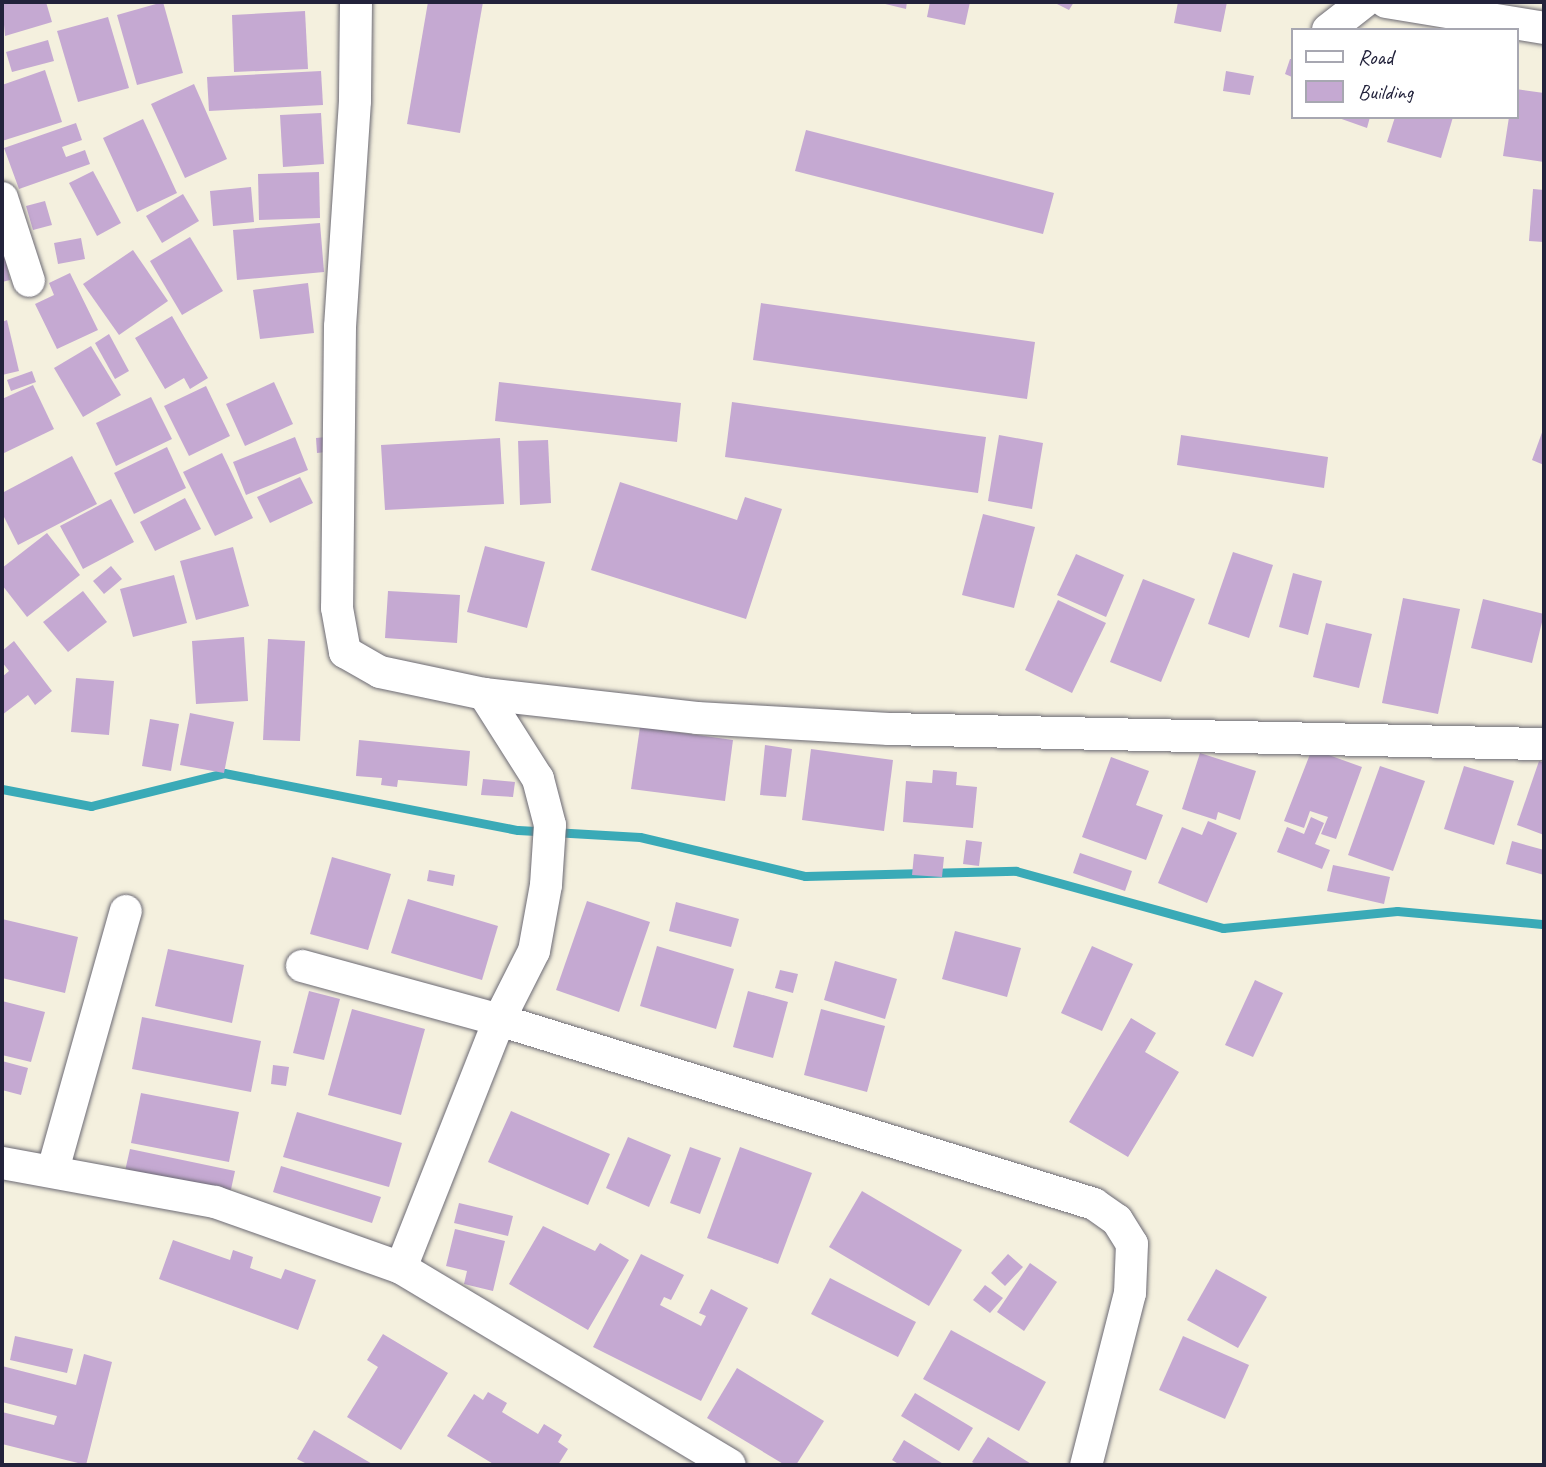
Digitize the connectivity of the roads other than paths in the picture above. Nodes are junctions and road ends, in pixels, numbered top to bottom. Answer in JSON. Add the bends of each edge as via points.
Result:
{"nodes":[{"id":1,"x":356,"y":2,"type":"edge"},
{"id":2,"x":1364,"y":2,"type":"edge"},
{"id":3,"x":1386,"y":2,"type":"edge"},
{"id":4,"x":1331,"y":28,"type":"edge"},
{"id":5,"x":1544,"y":28,"type":"edge"},
{"id":6,"x":2,"y":198,"type":"edge"},
{"id":7,"x":29,"y":281,"type":"dead end"},
{"id":8,"x":484,"y":694,"type":"junction"},
{"id":9,"x":1541,"y":744,"type":"dead end"},
{"id":10,"x":125,"y":911,"type":"dead end"},
{"id":11,"x":302,"y":966,"type":"dead end"},
{"id":12,"x":499,"y":1020,"type":"junction"},
{"id":13,"x":2,"y":1163,"type":"edge"},
{"id":14,"x":53,"y":1170,"type":"junction"},
{"id":15,"x":401,"y":1268,"type":"junction"},
{"id":16,"x":730,"y":1465,"type":"edge"},
{"id":17,"x":1086,"y":1465,"type":"edge"}],
"edges":[{"from":1,"to":8,"type":"street","via":[[355,101],[340,327],[337,608],[345,652],[380,672]]},
{"from":2,"to":4,"type":"street"},
{"from":3,"to":5,"type":"street"},
{"from":6,"to":7,"type":"street"},
{"from":8,"to":9,"type":"street","via":[[697,718],[889,729]]},
{"from":8,"to":12,"type":"street","via":[[538,779],[550,834],[534,951]]},
{"from":10,"to":14,"type":"street"},
{"from":11,"to":12,"type":"street"},
{"from":12,"to":15,"type":"street"},
{"from":12,"to":17,"type":"street","via":[[1094,1205],[1117,1220],[1132,1244],[1130,1293]]},
{"from":13,"to":14,"type":"street"},
{"from":14,"to":15,"type":"street","via":[[215,1202]]},
{"from":15,"to":16,"type":"street"}]}
